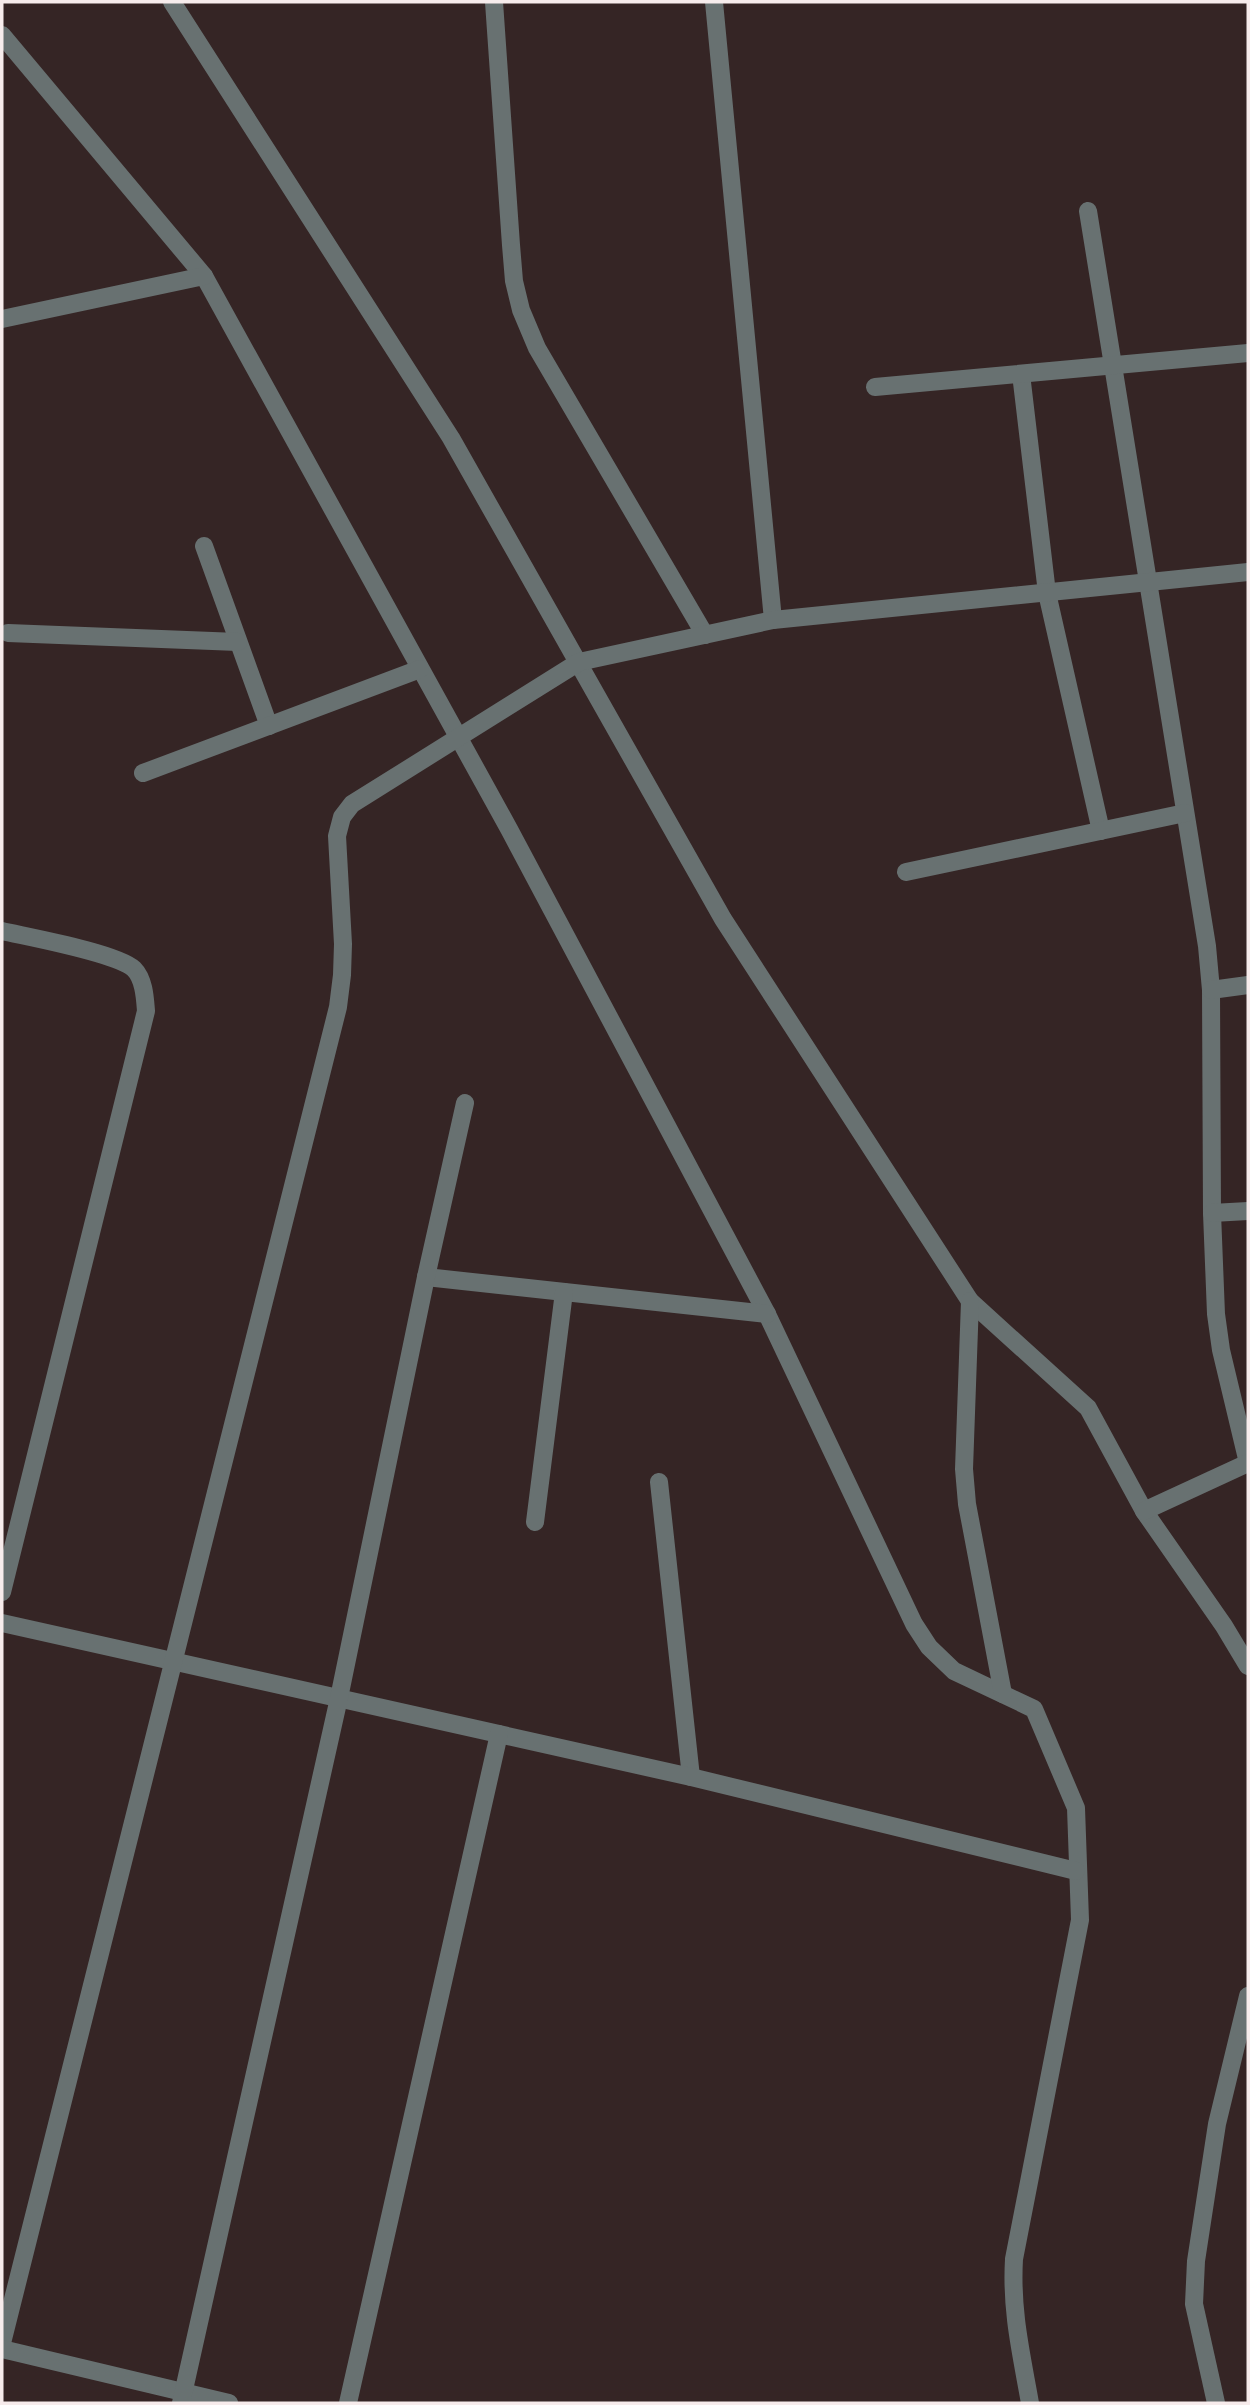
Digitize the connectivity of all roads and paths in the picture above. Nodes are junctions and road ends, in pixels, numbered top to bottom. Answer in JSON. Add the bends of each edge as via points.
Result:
{"nodes":[{"id":1,"x":172,"y":2,"type":"edge"},
{"id":2,"x":494,"y":2,"type":"edge"},
{"id":3,"x":714,"y":2,"type":"edge"},
{"id":4,"x":2,"y":35,"type":"edge"},
{"id":5,"x":1088,"y":211,"type":"dead end"},
{"id":6,"x":204,"y":276,"type":"junction"},
{"id":7,"x":2,"y":319,"type":"edge"},
{"id":8,"x":1248,"y":353,"type":"edge"},
{"id":9,"x":1112,"y":366,"type":"junction"},
{"id":10,"x":1021,"y":374,"type":"junction"},
{"id":11,"x":875,"y":387,"type":"dead end"},
{"id":12,"x":204,"y":546,"type":"dead end"},
{"id":13,"x":1248,"y":572,"type":"edge"},
{"id":14,"x":1148,"y":583,"type":"junction"},
{"id":15,"x":1047,"y":593,"type":"junction"},
{"id":16,"x":773,"y":620,"type":"junction"},
{"id":17,"x":8,"y":633,"type":"dead end"},
{"id":18,"x":705,"y":635,"type":"junction"},
{"id":19,"x":238,"y":642,"type":"junction"},
{"id":20,"x":579,"y":662,"type":"junction"},
{"id":21,"x":420,"y":668,"type":"junction"},
{"id":22,"x":269,"y":726,"type":"junction"},
{"id":23,"x":458,"y":738,"type":"junction"},
{"id":24,"x":143,"y":773,"type":"dead end"},
{"id":25,"x":1185,"y":813,"type":"junction"},
{"id":26,"x":1101,"y":831,"type":"junction"},
{"id":27,"x":906,"y":872,"type":"dead end"},
{"id":28,"x":2,"y":931,"type":"edge"},
{"id":29,"x":1248,"y":985,"type":"edge"},
{"id":30,"x":1211,"y":990,"type":"junction"},
{"id":31,"x":465,"y":1103,"type":"dead end"},
{"id":32,"x":1248,"y":1211,"type":"edge"},
{"id":33,"x":1212,"y":1213,"type":"junction"},
{"id":34,"x":426,"y":1277,"type":"junction"},
{"id":35,"x":564,"y":1292,"type":"junction"},
{"id":36,"x":970,"y":1301,"type":"junction"},
{"id":37,"x":767,"y":1314,"type":"junction"},
{"id":38,"x":1248,"y":1463,"type":"edge"},
{"id":39,"x":659,"y":1482,"type":"dead end"},
{"id":40,"x":1144,"y":1511,"type":"junction"},
{"id":41,"x":535,"y":1522,"type":"dead end"},
{"id":42,"x":2,"y":1592,"type":"edge"},
{"id":43,"x":2,"y":1623,"type":"edge"},
{"id":44,"x":174,"y":1662,"type":"junction"},
{"id":45,"x":1248,"y":1666,"type":"edge"},
{"id":46,"x":1003,"y":1694,"type":"junction"},
{"id":47,"x":339,"y":1698,"type":"junction"},
{"id":48,"x":499,"y":1734,"type":"junction"},
{"id":49,"x":691,"y":1777,"type":"junction"},
{"id":50,"x":1076,"y":1871,"type":"junction"},
{"id":51,"x":1248,"y":1996,"type":"edge"},
{"id":52,"x":2,"y":2343,"type":"edge"},
{"id":53,"x":2,"y":2350,"type":"edge"},
{"id":54,"x":182,"y":2398,"type":"edge"},
{"id":55,"x":229,"y":2403,"type":"edge"},
{"id":56,"x":348,"y":2403,"type":"edge"},
{"id":57,"x":1031,"y":2403,"type":"edge"},
{"id":58,"x":1216,"y":2403,"type":"edge"}],
"edges":[{"from":1,"to":20,"type":"street","via":[[451,438]]},
{"from":2,"to":18,"type":"street","via":[[514,281],[521,310],[537,348]]},
{"from":3,"to":16,"type":"street"},
{"from":4,"to":6,"type":"street"},
{"from":5,"to":9,"type":"street"},
{"from":6,"to":7,"type":"street"},
{"from":6,"to":21,"type":"street"},
{"from":8,"to":9,"type":"street"},
{"from":9,"to":10,"type":"street"},
{"from":9,"to":14,"type":"street"},
{"from":10,"to":11,"type":"street"},
{"from":10,"to":15,"type":"street"},
{"from":12,"to":19,"type":"street"},
{"from":13,"to":14,"type":"street"},
{"from":14,"to":15,"type":"street"},
{"from":14,"to":25,"type":"street"},
{"from":15,"to":16,"type":"street"},
{"from":15,"to":26,"type":"street"},
{"from":16,"to":18,"type":"street"},
{"from":17,"to":19,"type":"street"},
{"from":18,"to":20,"type":"street"},
{"from":19,"to":22,"type":"street"},
{"from":20,"to":23,"type":"street"},
{"from":20,"to":36,"type":"street","via":[[723,919]]},
{"from":21,"to":22,"type":"street"},
{"from":21,"to":23,"type":"street"},
{"from":22,"to":24,"type":"street"},
{"from":23,"to":37,"type":"street"},
{"from":23,"to":44,"type":"street","via":[[352,804],[342,817],[337,836],[343,944],[338,1007]]},
{"from":25,"to":26,"type":"street"},
{"from":25,"to":30,"type":"street"},
{"from":26,"to":27,"type":"street"},
{"from":28,"to":42,"type":"street","via":[[107,956],[134,970],[144,990],[146,1011]]},
{"from":29,"to":30,"type":"street"},
{"from":30,"to":33,"type":"street"},
{"from":31,"to":34,"type":"street"},
{"from":32,"to":33,"type":"street"},
{"from":33,"to":38,"type":"street","via":[[1221,1350]]},
{"from":34,"to":35,"type":"street"},
{"from":34,"to":47,"type":"street"},
{"from":35,"to":37,"type":"street"},
{"from":35,"to":41,"type":"street"},
{"from":36,"to":40,"type":"street","via":[[1088,1408]]},
{"from":36,"to":46,"type":"street","via":[[964,1469]]},
{"from":37,"to":46,"type":"street","via":[[914,1624],[954,1671]]},
{"from":38,"to":40,"type":"street"},
{"from":39,"to":49,"type":"street"},
{"from":40,"to":45,"type":"street"},
{"from":43,"to":44,"type":"street"},
{"from":44,"to":47,"type":"street"},
{"from":44,"to":52,"type":"street"},
{"from":46,"to":50,"type":"street","via":[[1034,1709],[1071,1795],[1076,1808]]},
{"from":47,"to":48,"type":"street"},
{"from":47,"to":54,"type":"street"},
{"from":48,"to":49,"type":"street"},
{"from":48,"to":56,"type":"street"},
{"from":49,"to":50,"type":"street"},
{"from":50,"to":57,"type":"street","via":[[1080,1920],[1014,2259],[1016,2328]]},
{"from":51,"to":58,"type":"street","via":[[1217,2124],[1195,2274],[1194,2304]]},
{"from":53,"to":54,"type":"street"},
{"from":54,"to":55,"type":"street"}]}
